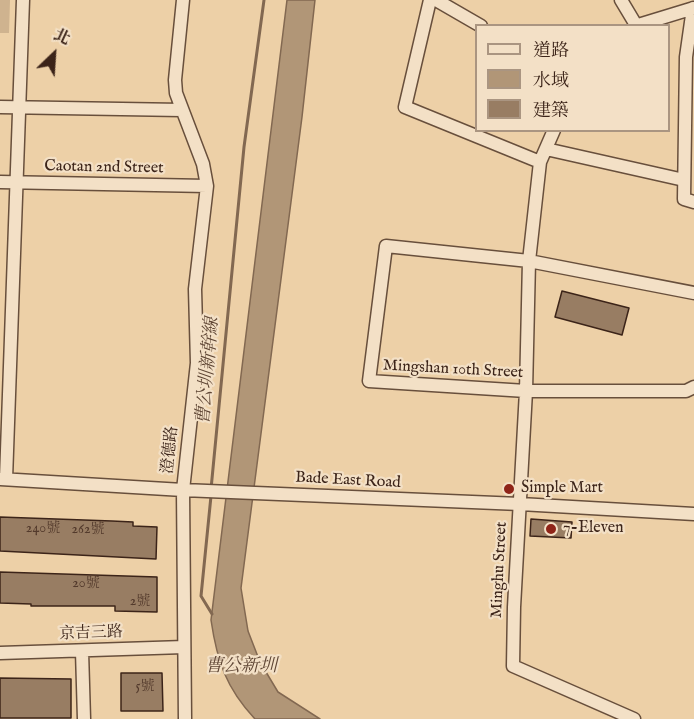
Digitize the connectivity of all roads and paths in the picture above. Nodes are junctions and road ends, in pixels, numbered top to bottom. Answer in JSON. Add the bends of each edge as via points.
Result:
{"nodes":[{"id":1,"x":23,"y":0,"type":"edge"},
{"id":2,"x":183,"y":0,"type":"edge"},
{"id":3,"x":430,"y":0,"type":"edge"},
{"id":4,"x":436,"y":0,"type":"edge"},
{"id":5,"x":621,"y":0,"type":"edge"},
{"id":6,"x":694,"y":8,"type":"edge"},
{"id":7,"x":478,"y":24,"type":"edge"},
{"id":8,"x":635,"y":24,"type":"edge"},
{"id":9,"x":639,"y":24,"type":"edge"},
{"id":10,"x":0,"y":107,"type":"edge"},
{"id":11,"x":18,"y":107,"type":"junction"},
{"id":12,"x":182,"y":110,"type":"junction"},
{"id":13,"x":553,"y":132,"type":"edge"},
{"id":14,"x":546,"y":149,"type":"junction"},
{"id":15,"x":540,"y":162,"type":"junction"},
{"id":16,"x":684,"y":180,"type":"junction"},
{"id":17,"x":0,"y":182,"type":"edge"},
{"id":18,"x":16,"y":182,"type":"junction"},
{"id":19,"x":207,"y":186,"type":"junction"},
{"id":20,"x":694,"y":202,"type":"edge"},
{"id":21,"x":529,"y":261,"type":"junction"},
{"id":22,"x":694,"y":293,"type":"edge"},
{"id":23,"x":694,"y":387,"type":"edge"},
{"id":24,"x":526,"y":391,"type":"junction"},
{"id":25,"x":3,"y":479,"type":"edge"},
{"id":26,"x":183,"y":490,"type":"junction"},
{"id":27,"x":520,"y":504,"type":"junction"},
{"id":28,"x":694,"y":514,"type":"edge"},
{"id":29,"x":184,"y":648,"type":"junction"},
{"id":30,"x":82,"y":651,"type":"junction"},
{"id":31,"x":0,"y":653,"type":"edge"},
{"id":32,"x":84,"y":719,"type":"edge"},
{"id":33,"x":185,"y":719,"type":"edge"},
{"id":34,"x":634,"y":719,"type":"edge"}],
"edges":[{"from":1,"to":11,"type":"street"},
{"from":2,"to":12,"type":"street","via":[[175,80]]},
{"from":3,"to":15,"type":"street","via":[[405,107]]},
{"from":4,"to":7,"type":"street"},
{"from":5,"to":8,"type":"street"},
{"from":6,"to":9,"type":"street"},
{"from":6,"to":16,"type":"street","via":[[686,57]]},
{"from":10,"to":11,"type":"street"},
{"from":11,"to":12,"type":"street"},
{"from":11,"to":18,"type":"street"},
{"from":12,"to":19,"type":"street"},
{"from":13,"to":14,"type":"street","name":"Minghu Street"},
{"from":14,"to":15,"type":"street","name":"Minghu Street"},
{"from":14,"to":16,"type":"street"},
{"from":15,"to":21,"type":"street","name":"Minghu Street"},
{"from":16,"to":20,"type":"street","via":[[684,199]]},
{"from":17,"to":18,"type":"street","name":"Caotan 2nd Street"},
{"from":18,"to":19,"type":"street","name":"Caotan 2nd Street"},
{"from":18,"to":25,"type":"street"},
{"from":19,"to":26,"type":"street","name":"澄德路","via":[[195,289],[196,363]]},
{"from":21,"to":22,"type":"street","name":"Mingshan 10th Street"},
{"from":21,"to":24,"type":"street","name":"Minghu Street"},
{"from":21,"to":24,"type":"street","name":"Mingshan 10th Street","via":[[386,246],[369,381]]},
{"from":23,"to":24,"type":"street","name":"Mingshan 10th Street","via":[[686,391]]},
{"from":24,"to":27,"type":"street","name":"Minghu Street"},
{"from":25,"to":26,"type":"street","name":"Bade East Road"},
{"from":26,"to":27,"type":"street","name":"Bade East Road"},
{"from":26,"to":29,"type":"street","name":"澄德路"},
{"from":27,"to":28,"type":"street","name":"Bade East Road"},
{"from":27,"to":34,"type":"street","name":"Minghu Street","via":[[513,666]]},
{"from":29,"to":30,"type":"street","name":"京吉三路"},
{"from":29,"to":33,"type":"street","name":"澄德路"},
{"from":30,"to":31,"type":"street","name":"京吉三路"},
{"from":30,"to":32,"type":"street"}]}
